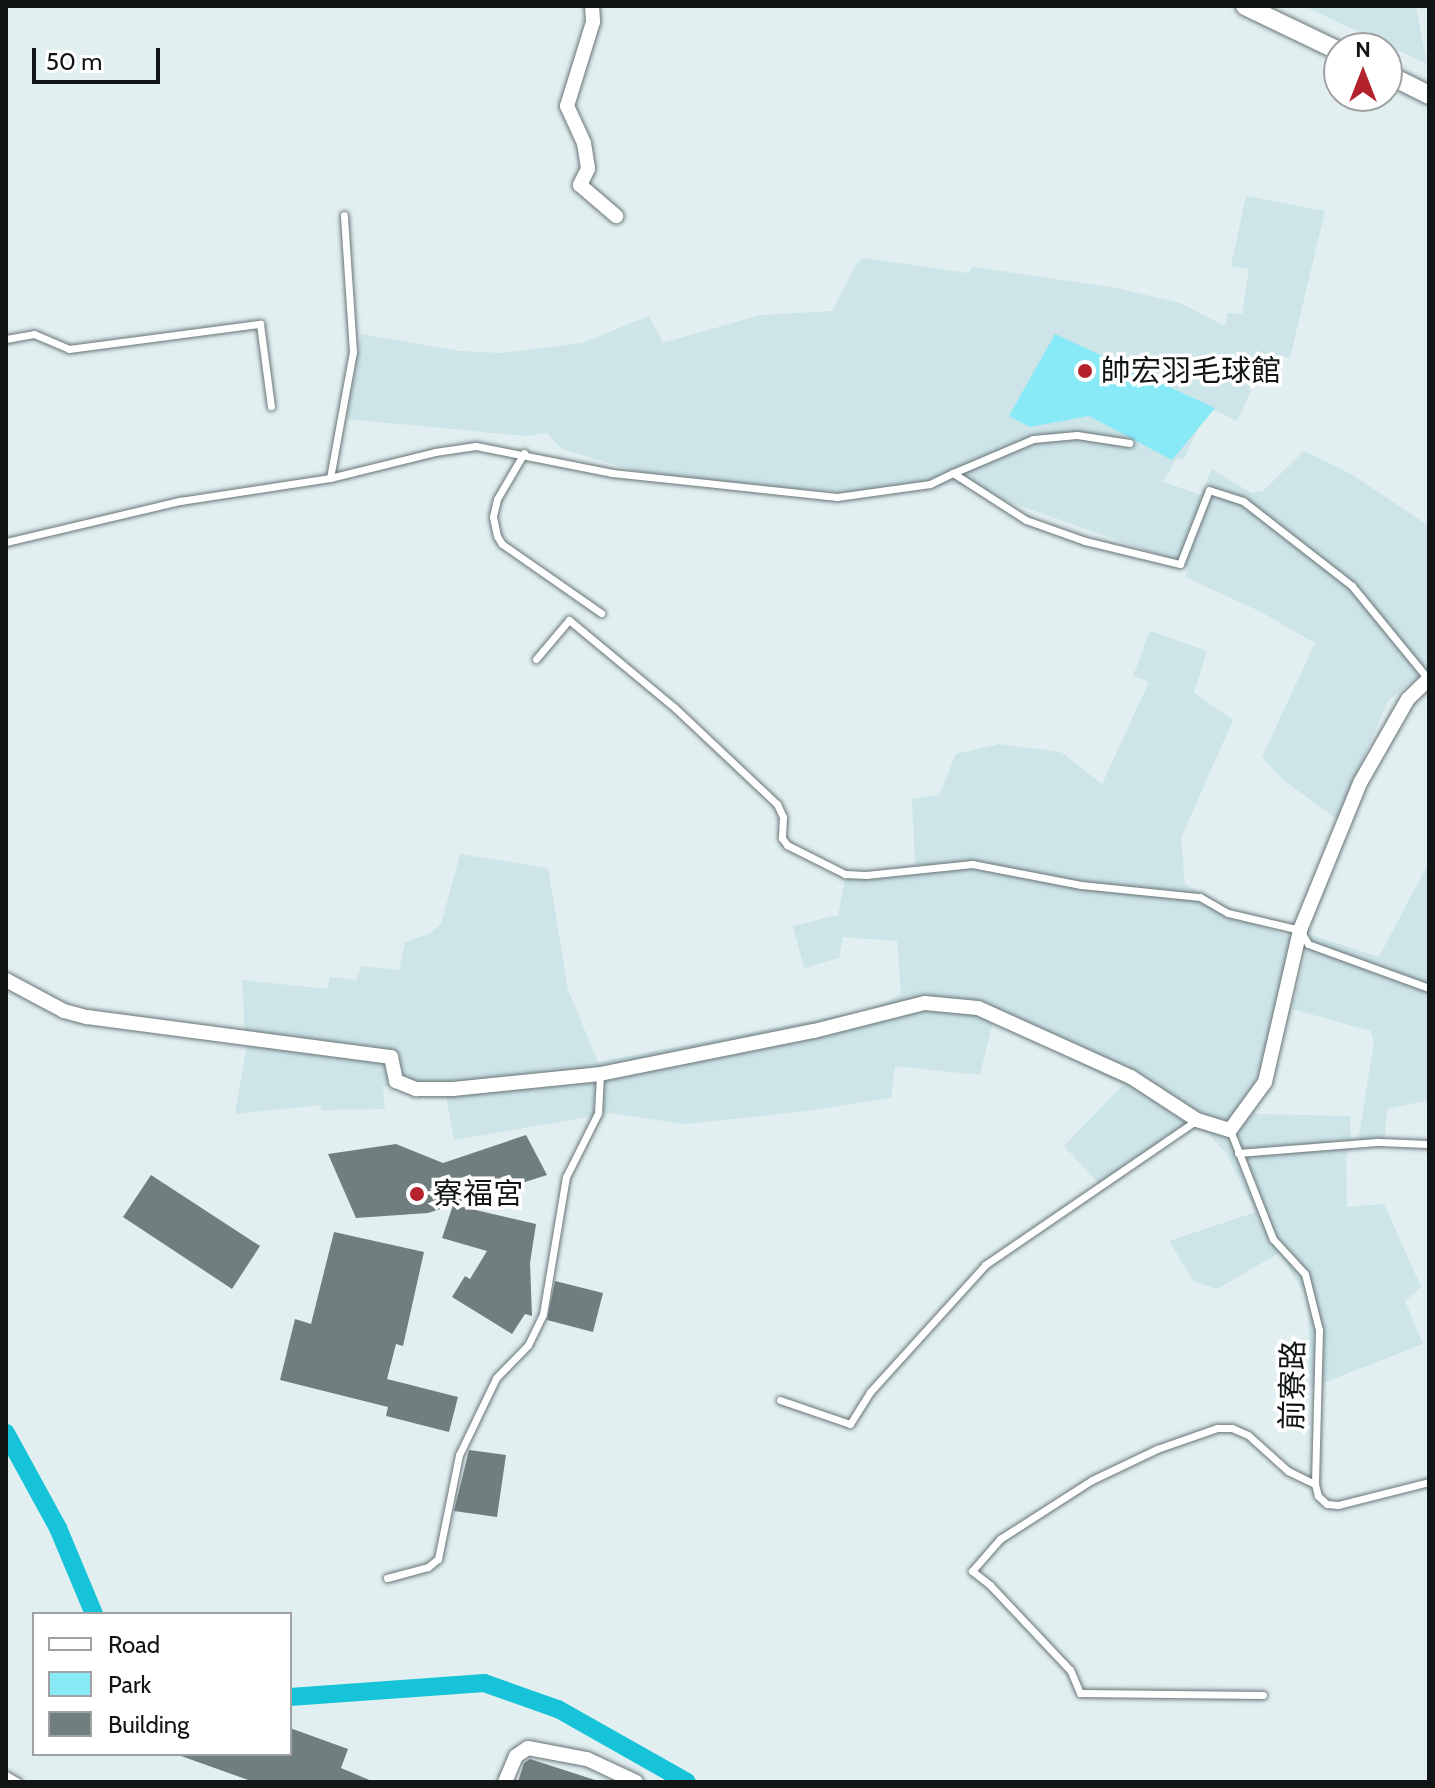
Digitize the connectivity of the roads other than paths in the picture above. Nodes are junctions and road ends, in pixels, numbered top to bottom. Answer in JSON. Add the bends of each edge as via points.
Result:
{"nodes":[{"id":1,"x":592,"y":6,"type":"edge"},
{"id":2,"x":1245,"y":6,"type":"edge"},
{"id":3,"x":1323,"y":43,"type":"edge"},
{"id":4,"x":1403,"y":82,"type":"edge"},
{"id":5,"x":1429,"y":95,"type":"edge"},
{"id":6,"x":344,"y":215,"type":"dead end"},
{"id":7,"x":616,"y":216,"type":"dead end"},
{"id":8,"x":6,"y":339,"type":"edge"},
{"id":9,"x":271,"y":406,"type":"dead end"},
{"id":10,"x":1129,"y":443,"type":"dead end"},
{"id":11,"x":524,"y":453,"type":"junction"},
{"id":12,"x":953,"y":473,"type":"junction"},
{"id":13,"x":330,"y":478,"type":"junction"},
{"id":14,"x":6,"y":542,"type":"edge"},
{"id":15,"x":601,"y":613,"type":"dead end"},
{"id":16,"x":536,"y":659,"type":"dead end"},
{"id":17,"x":1429,"y":680,"type":"edge"},
{"id":18,"x":1300,"y":930,"type":"junction"},
{"id":19,"x":6,"y":980,"type":"edge"},
{"id":20,"x":1429,"y":988,"type":"edge"},
{"id":21,"x":600,"y":1074,"type":"junction"},
{"id":22,"x":1197,"y":1120,"type":"junction"},
{"id":23,"x":1230,"y":1130,"type":"junction"},
{"id":24,"x":1429,"y":1144,"type":"edge"},
{"id":25,"x":1238,"y":1153,"type":"junction"},
{"id":26,"x":780,"y":1400,"type":"dead end"},
{"id":27,"x":1429,"y":1482,"type":"edge"},
{"id":28,"x":1315,"y":1484,"type":"junction"},
{"id":29,"x":387,"y":1578,"type":"dead end"},
{"id":30,"x":1263,"y":1695,"type":"dead end"},
{"id":31,"x":6,"y":1775,"type":"edge"},
{"id":32,"x":18,"y":1782,"type":"edge"},
{"id":33,"x":505,"y":1782,"type":"edge"},
{"id":34,"x":636,"y":1782,"type":"edge"}],
"edges":[{"from":1,"to":7,"type":"street","via":[[593,22],[567,106],[584,143],[588,169],[580,185]]},
{"from":2,"to":3,"type":"street"},
{"from":4,"to":5,"type":"street"},
{"from":6,"to":13,"type":"lane","via":[[353,352]]},
{"from":8,"to":9,"type":"lane","via":[[34,334],[69,349],[260,324]]},
{"from":10,"to":12,"type":"lane","via":[[1077,435],[1033,439]]},
{"from":11,"to":12,"type":"lane","via":[[612,473],[837,497],[930,484]]},
{"from":11,"to":13,"type":"lane","via":[[476,446]]},
{"from":11,"to":15,"type":"lane","via":[[497,499],[497,536]]},
{"from":12,"to":17,"type":"lane","via":[[1026,520],[1180,564],[1209,490],[1243,501],[1352,586]]},
{"from":13,"to":14,"type":"lane","via":[[180,501]]},
{"from":16,"to":18,"type":"lane","via":[[569,620],[675,708],[777,804],[787,845],[845,874],[982,865],[1081,885],[1200,897],[1228,913]]},
{"from":17,"to":18,"type":"street","via":[[1408,699],[1360,783]]},
{"from":18,"to":20,"type":"lane","via":[[1308,944]]},
{"from":18,"to":23,"type":"street","via":[[1265,1082]]},
{"from":19,"to":21,"type":"street","via":[[64,1011],[87,1017],[391,1057],[396,1081],[416,1089]]},
{"from":21,"to":22,"type":"street","via":[[938,1004],[998,1015],[1131,1077]]},
{"from":21,"to":29,"type":"lane","via":[[598,1113],[566,1177],[543,1314],[528,1345],[496,1378],[459,1455],[438,1559],[428,1567]]},
{"from":22,"to":23,"type":"street"},
{"from":22,"to":26,"type":"lane","via":[[985,1265],[870,1392],[850,1424]]},
{"from":23,"to":25,"type":"lane","name":"前寮路"},
{"from":24,"to":25,"type":"lane","via":[[1377,1142]]},
{"from":25,"to":28,"type":"lane","name":"前寮路","via":[[1273,1239],[1305,1274],[1319,1330]]},
{"from":27,"to":28,"type":"lane","via":[[1333,1506],[1318,1496]]},
{"from":28,"to":30,"type":"lane","via":[[1288,1471],[1248,1435],[1217,1428],[1092,1480],[1000,1539],[972,1571],[1070,1670],[1080,1693]]},
{"from":31,"to":32,"type":"lane"},
{"from":33,"to":34,"type":"street","via":[[516,1756],[528,1748],[587,1759]]}]}
